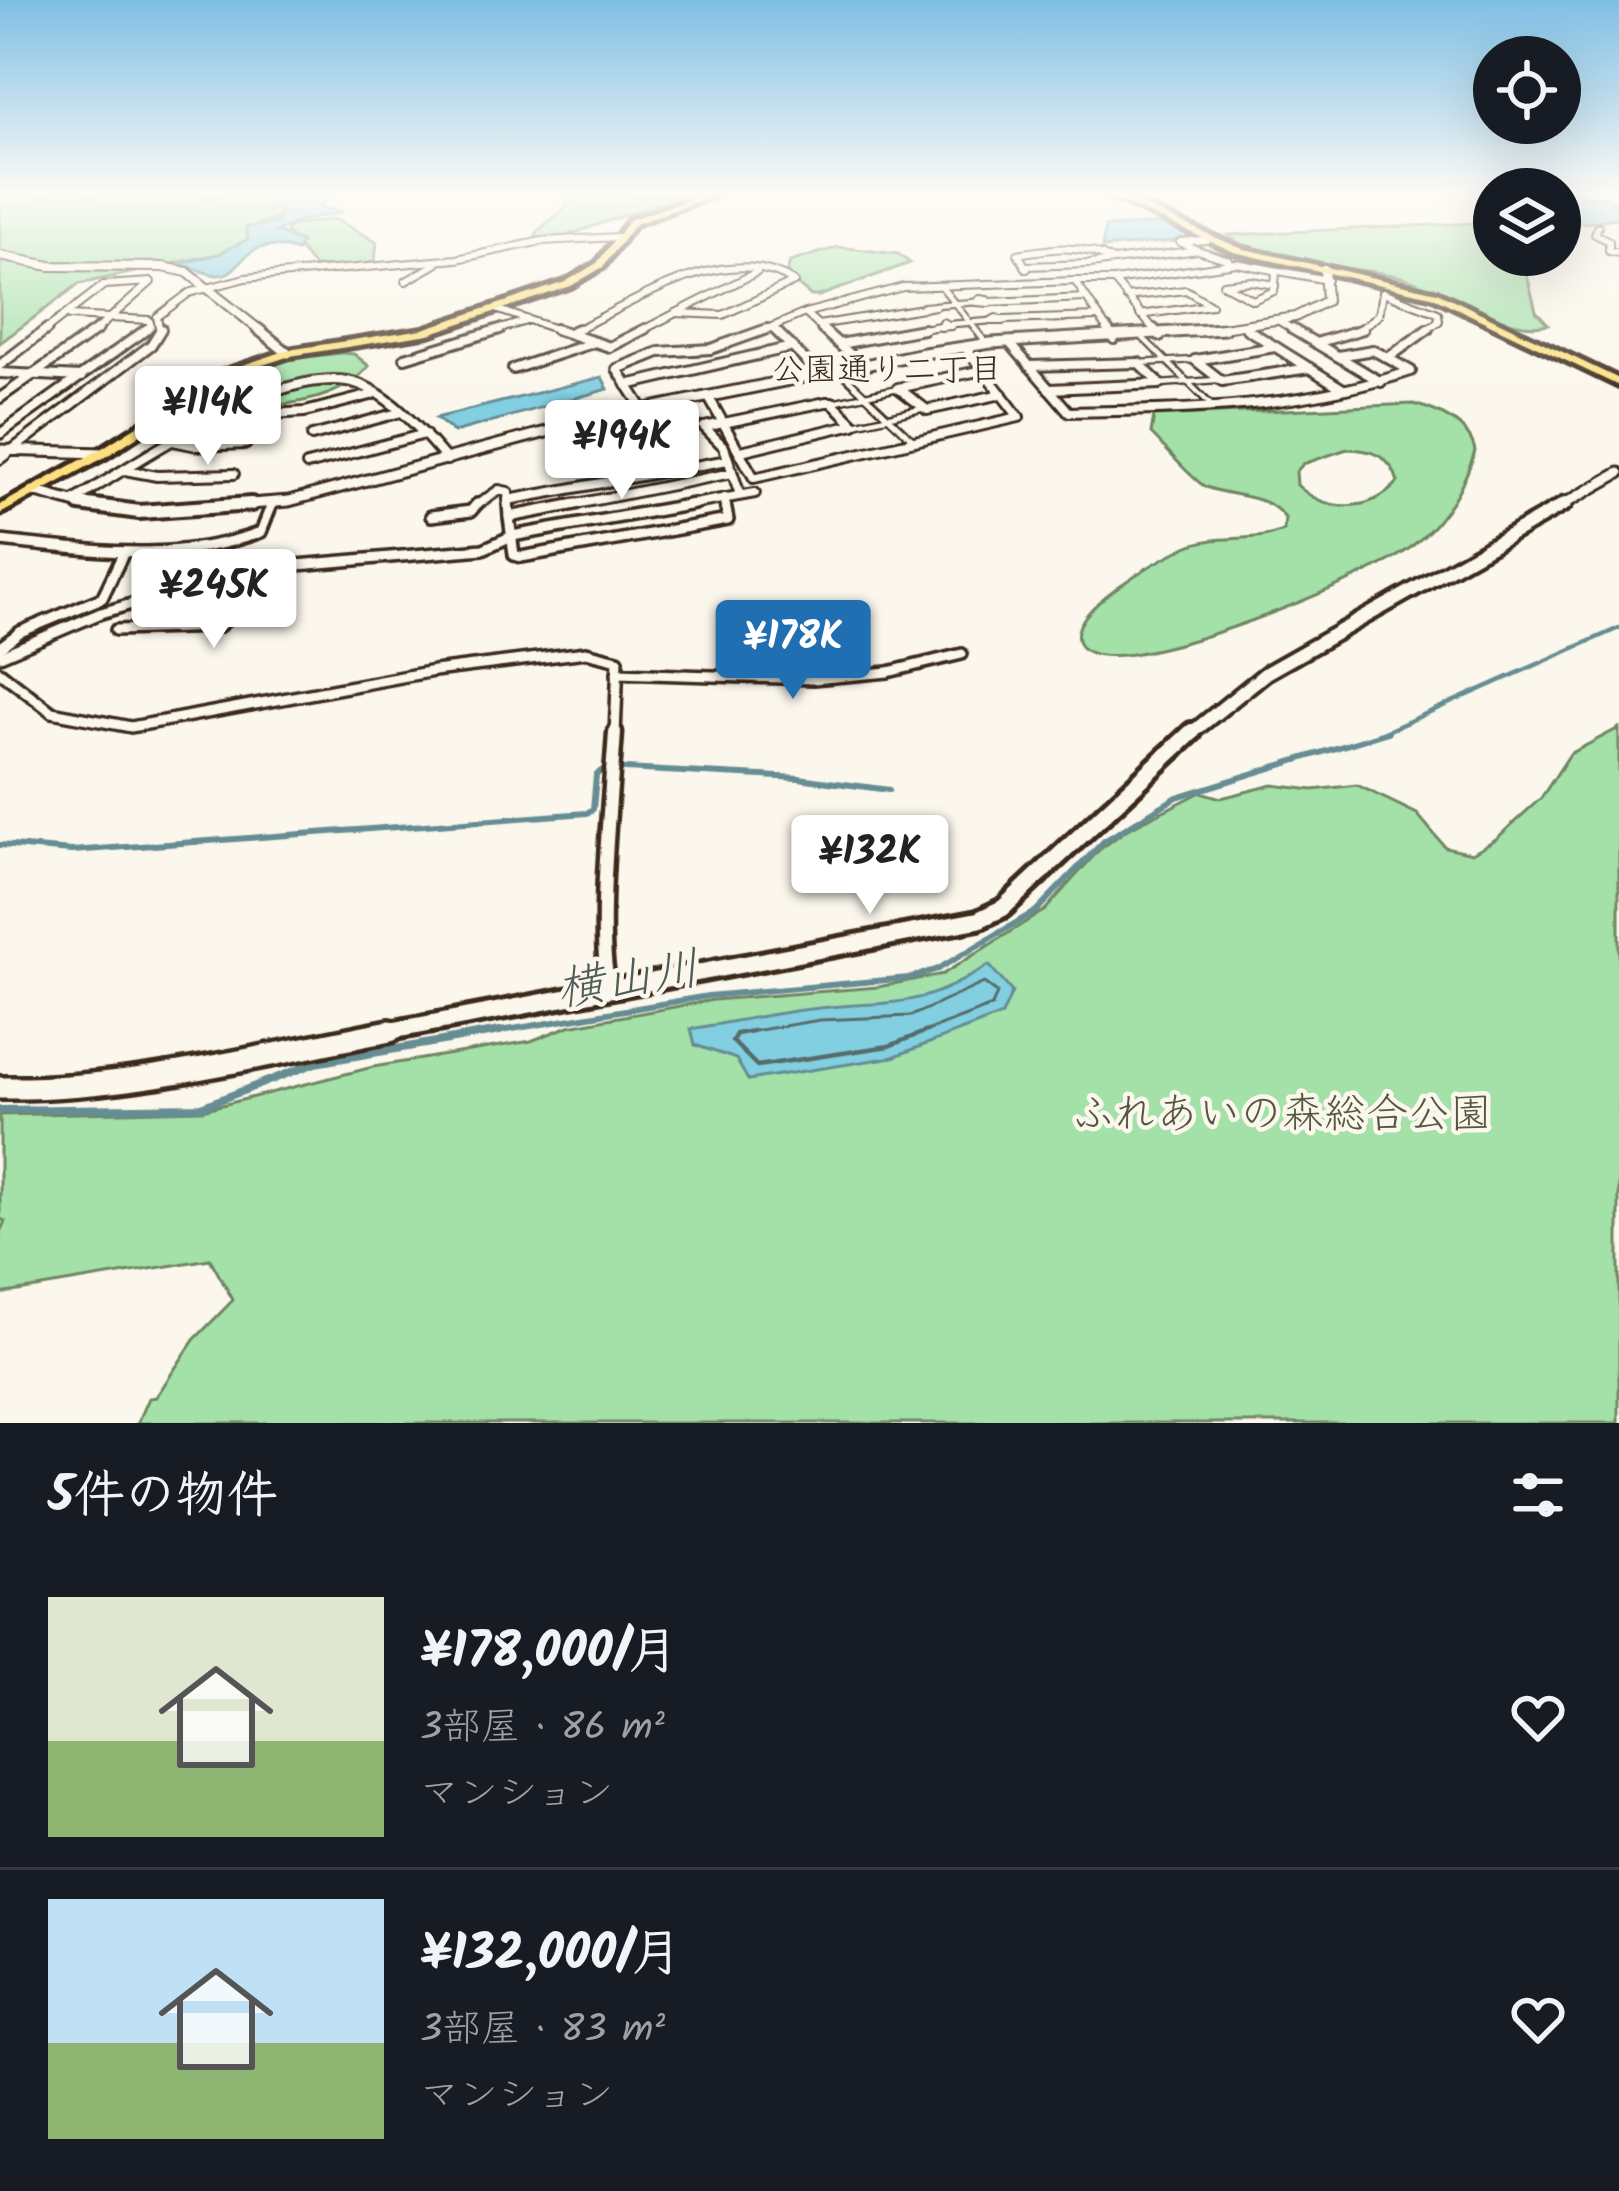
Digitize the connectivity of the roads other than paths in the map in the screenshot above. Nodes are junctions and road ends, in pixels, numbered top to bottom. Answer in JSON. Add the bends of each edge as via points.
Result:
{"nodes":[{"id":1,"x":32,"y":262,"type":"edge"},
{"id":2,"x":413,"y":262,"type":"edge"},
{"id":3,"x":445,"y":262,"type":"edge"},
{"id":4,"x":602,"y":262,"type":"edge"},
{"id":5,"x":1023,"y":262,"type":"edge"},
{"id":6,"x":1088,"y":262,"type":"edge"},
{"id":7,"x":1282,"y":262,"type":"edge"},
{"id":8,"x":1236,"y":263,"type":"joint"},
{"id":9,"x":1025,"y":266,"type":"junction"},
{"id":10,"x":757,"y":272,"type":"junction"},
{"id":11,"x":1276,"y":272,"type":"junction"},
{"id":12,"x":1326,"y":274,"type":"junction"},
{"id":13,"x":406,"y":280,"type":"dead end"},
{"id":14,"x":1075,"y":281,"type":"junction"},
{"id":15,"x":1114,"y":281,"type":"junction"},
{"id":16,"x":1036,"y":282,"type":"junction"},
{"id":17,"x":1277,"y":285,"type":"junction"},
{"id":18,"x":209,"y":286,"type":"junction"},
{"id":19,"x":941,"y":286,"type":"junction"},
{"id":20,"x":1126,"y":296,"type":"junction"},
{"id":21,"x":1086,"y":298,"type":"junction"},
{"id":22,"x":976,"y":302,"type":"joint"},
{"id":23,"x":954,"y":304,"type":"junction"},
{"id":24,"x":935,"y":305,"type":"joint"},
{"id":25,"x":496,"y":309,"type":"junction"},
{"id":26,"x":676,"y":313,"type":"junction"},
{"id":27,"x":805,"y":313,"type":"junction"},
{"id":28,"x":1140,"y":315,"type":"junction"},
{"id":29,"x":69,"y":316,"type":"junction"},
{"id":30,"x":1099,"y":317,"type":"junction"},
{"id":31,"x":112,"y":319,"type":"junction"},
{"id":32,"x":529,"y":320,"type":"junction"},
{"id":33,"x":1280,"y":320,"type":"junction"},
{"id":34,"x":991,"y":321,"type":"joint"},
{"id":35,"x":970,"y":322,"type":"junction"},
{"id":36,"x":951,"y":324,"type":"joint"},
{"id":37,"x":818,"y":325,"type":"junction"},
{"id":38,"x":1243,"y":326,"type":"junction"},
{"id":39,"x":772,"y":327,"type":"junction"},
{"id":40,"x":569,"y":333,"type":"junction"},
{"id":41,"x":1160,"y":336,"type":"junction"},
{"id":42,"x":1143,"y":338,"type":"junction"},
{"id":43,"x":1114,"y":339,"type":"junction"},
{"id":44,"x":595,"y":342,"type":"junction"},
{"id":45,"x":1009,"y":342,"type":"junction"},
{"id":46,"x":1316,"y":343,"type":"junction"},
{"id":47,"x":839,"y":344,"type":"junction"},
{"id":48,"x":987,"y":344,"type":"junction"},
{"id":49,"x":965,"y":346,"type":"junction"},
{"id":50,"x":792,"y":347,"type":"junction"},
{"id":51,"x":1275,"y":347,"type":"junction"},
{"id":52,"x":283,"y":349,"type":"junction"},
{"id":53,"x":1338,"y":356,"type":"junction"},
{"id":54,"x":405,"y":358,"type":"dead end"},
{"id":55,"x":1388,"y":358,"type":"junction"},
{"id":56,"x":1195,"y":360,"type":"junction"},
{"id":57,"x":1168,"y":362,"type":"junction"},
{"id":58,"x":1139,"y":363,"type":"junction"},
{"id":59,"x":862,"y":365,"type":"junction"},
{"id":60,"x":1030,"y":366,"type":"junction"},
{"id":61,"x":1310,"y":368,"type":"junction"},
{"id":62,"x":0,"y":369,"type":"edge"},
{"id":63,"x":513,"y":369,"type":"dead end"},
{"id":64,"x":983,"y":370,"type":"junction"},
{"id":65,"x":842,"y":373,"type":"dead end"},
{"id":66,"x":35,"y":374,"type":"junction"},
{"id":67,"x":819,"y":374,"type":"junction"},
{"id":68,"x":81,"y":377,"type":"junction"},
{"id":69,"x":1217,"y":380,"type":"junction"},
{"id":70,"x":1188,"y":382,"type":"junction"},
{"id":71,"x":1382,"y":382,"type":"junction"},
{"id":72,"x":1619,"y":383,"type":"edge"},
{"id":73,"x":1160,"y":384,"type":"junction"},
{"id":74,"x":627,"y":385,"type":"junction"},
{"id":75,"x":898,"y":388,"type":"junction"},
{"id":76,"x":1048,"y":389,"type":"junction"},
{"id":77,"x":1342,"y":389,"type":"junction"},
{"id":78,"x":1002,"y":394,"type":"junction"},
{"id":79,"x":371,"y":395,"type":"junction"},
{"id":80,"x":866,"y":395,"type":"junction"},
{"id":81,"x":708,"y":396,"type":"junction"},
{"id":82,"x":0,"y":398,"type":"edge"},
{"id":83,"x":832,"y":403,"type":"junction"},
{"id":84,"x":1213,"y":406,"type":"junction"},
{"id":85,"x":643,"y":409,"type":"junction"},
{"id":86,"x":921,"y":409,"type":"junction"},
{"id":87,"x":398,"y":413,"type":"junction"},
{"id":88,"x":219,"y":416,"type":"junction"},
{"id":89,"x":888,"y":417,"type":"junction"},
{"id":90,"x":728,"y":424,"type":"junction"},
{"id":91,"x":854,"y":424,"type":"junction"},
{"id":92,"x":0,"y":434,"type":"edge"},
{"id":93,"x":425,"y":434,"type":"junction"},
{"id":94,"x":312,"y":436,"type":"dead end"},
{"id":95,"x":172,"y":441,"type":"junction"},
{"id":96,"x":914,"y":441,"type":"junction"},
{"id":97,"x":246,"y":444,"type":"dead end"},
{"id":98,"x":0,"y":450,"type":"edge"},
{"id":99,"x":14,"y":451,"type":"junction"},
{"id":100,"x":741,"y":451,"type":"junction"},
{"id":101,"x":103,"y":453,"type":"junction"},
{"id":102,"x":0,"y":459,"type":"edge"},
{"id":103,"x":447,"y":460,"type":"junction"},
{"id":104,"x":728,"y":460,"type":"junction"},
{"id":105,"x":307,"y":465,"type":"dead end"},
{"id":106,"x":125,"y":470,"type":"junction"},
{"id":107,"x":732,"y":473,"type":"junction"},
{"id":108,"x":1619,"y":473,"type":"edge"},
{"id":109,"x":235,"y":474,"type":"dead end"},
{"id":110,"x":33,"y":491,"type":"junction"},
{"id":111,"x":755,"y":493,"type":"dead end"},
{"id":112,"x":740,"y":495,"type":"junction"},
{"id":113,"x":724,"y":498,"type":"junction"},
{"id":114,"x":508,"y":500,"type":"junction"},
{"id":115,"x":72,"y":502,"type":"junction"},
{"id":116,"x":272,"y":503,"type":"junction"},
{"id":117,"x":0,"y":509,"type":"edge"},
{"id":118,"x":430,"y":517,"type":"dead end"},
{"id":119,"x":509,"y":517,"type":"junction"},
{"id":120,"x":512,"y":536,"type":"junction"},
{"id":121,"x":0,"y":541,"type":"edge"},
{"id":122,"x":123,"y":554,"type":"junction"},
{"id":123,"x":251,"y":569,"type":"junction"},
{"id":124,"x":116,"y":631,"type":"dead end"},
{"id":125,"x":0,"y":652,"type":"edge"},
{"id":126,"x":962,"y":655,"type":"dead end"},
{"id":127,"x":0,"y":671,"type":"edge"},
{"id":128,"x":617,"y":673,"type":"junction"},
{"id":129,"x":611,"y":991,"type":"junction"},
{"id":130,"x":0,"y":1088,"type":"edge"}],
"edges":[{"from":1,"to":18,"type":"street","via":[[172,268]]},
{"from":2,"to":18,"type":"street"},
{"from":3,"to":13,"type":"street"},
{"from":4,"to":25,"type":"main road"},
{"from":5,"to":9,"type":"street"},
{"from":6,"to":9,"type":"street"},
{"from":7,"to":12,"type":"main road"},
{"from":8,"to":11,"type":"street"},
{"from":8,"to":15,"type":"street"},
{"from":9,"to":16,"type":"street"},
{"from":10,"to":26,"type":"street"},
{"from":10,"to":26,"type":"street","via":[[794,282],[730,316],[699,321]]},
{"from":10,"to":40,"type":"street","via":[[706,268]]},
{"from":11,"to":12,"type":"street"},
{"from":11,"to":17,"type":"street"},
{"from":12,"to":33,"type":"street","via":[[1322,305]]},
{"from":12,"to":72,"type":"main road","via":[[1388,280],[1447,299]]},
{"from":14,"to":15,"type":"street"},
{"from":14,"to":16,"type":"street"},
{"from":14,"to":21,"type":"street"},
{"from":15,"to":20,"type":"street"},
{"from":16,"to":19,"type":"street"},
{"from":17,"to":17,"type":"street","via":[[1253,300],[1223,284],[1251,281]]},
{"from":18,"to":52,"type":"street"},
{"from":18,"to":99,"type":"street","via":[[161,311],[157,339]]},
{"from":19,"to":23,"type":"street"},
{"from":19,"to":27,"type":"street","via":[[827,302]]},
{"from":20,"to":28,"type":"street"},
{"from":20,"to":28,"type":"street","via":[[1186,290],[1211,305]]},
{"from":21,"to":22,"type":"street"},
{"from":21,"to":30,"type":"street"},
{"from":22,"to":23,"type":"street"},
{"from":23,"to":24,"type":"street"},
{"from":23,"to":35,"type":"street"},
{"from":24,"to":37,"type":"street"},
{"from":25,"to":32,"type":"street"},
{"from":25,"to":52,"type":"main road","via":[[409,336]]},
{"from":26,"to":44,"type":"street","via":[[610,347]]},
{"from":27,"to":37,"type":"street"},
{"from":27,"to":39,"type":"street"},
{"from":28,"to":41,"type":"street"},
{"from":29,"to":31,"type":"street"},
{"from":29,"to":31,"type":"street","via":[[104,285],[151,282]]},
{"from":29,"to":62,"type":"street"},
{"from":30,"to":34,"type":"street"},
{"from":30,"to":43,"type":"street"},
{"from":31,"to":66,"type":"street"},
{"from":31,"to":68,"type":"street","via":[[152,326]]},
{"from":32,"to":40,"type":"street"},
{"from":32,"to":54,"type":"street"},
{"from":33,"to":38,"type":"street"},
{"from":33,"to":46,"type":"street"},
{"from":34,"to":35,"type":"street"},
{"from":35,"to":36,"type":"street"},
{"from":35,"to":48,"type":"street"},
{"from":36,"to":47,"type":"street"},
{"from":37,"to":47,"type":"street"},
{"from":38,"to":41,"type":"street"},
{"from":38,"to":51,"type":"street"},
{"from":39,"to":50,"type":"street"},
{"from":39,"to":74,"type":"street","via":[[616,369]]},
{"from":40,"to":44,"type":"street"},
{"from":41,"to":42,"type":"street"},
{"from":42,"to":43,"type":"street"},
{"from":42,"to":57,"type":"street"},
{"from":43,"to":45,"type":"street"},
{"from":44,"to":63,"type":"street"},
{"from":45,"to":48,"type":"street"},
{"from":45,"to":60,"type":"street"},
{"from":46,"to":53,"type":"street"},
{"from":46,"to":55,"type":"street","via":[[1376,320],[1383,292],[1438,314],[1422,337]]},
{"from":47,"to":59,"type":"street"},
{"from":48,"to":49,"type":"street"},
{"from":49,"to":59,"type":"street"},
{"from":49,"to":64,"type":"street"},
{"from":50,"to":67,"type":"street"},
{"from":50,"to":74,"type":"street"},
{"from":51,"to":56,"type":"street"},
{"from":51,"to":61,"type":"street"},
{"from":52,"to":101,"type":"main road","via":[[214,380]]},
{"from":53,"to":55,"type":"street","via":[[1373,350]]},
{"from":53,"to":71,"type":"street"},
{"from":55,"to":71,"type":"street","via":[[1411,371]]},
{"from":56,"to":57,"type":"street"},
{"from":56,"to":69,"type":"street"},
{"from":57,"to":58,"type":"street"},
{"from":57,"to":70,"type":"street"},
{"from":58,"to":60,"type":"street"},
{"from":58,"to":73,"type":"street"},
{"from":59,"to":67,"type":"street"},
{"from":60,"to":76,"type":"street"},
{"from":61,"to":69,"type":"street"},
{"from":61,"to":77,"type":"street"},
{"from":62,"to":66,"type":"street"},
{"from":64,"to":75,"type":"street"},
{"from":64,"to":78,"type":"street"},
{"from":65,"to":80,"type":"street"},
{"from":66,"to":68,"type":"street"},
{"from":66,"to":82,"type":"street"},
{"from":67,"to":81,"type":"street"},
{"from":68,"to":92,"type":"street"},
{"from":69,"to":70,"type":"street"},
{"from":70,"to":73,"type":"street"},
{"from":70,"to":84,"type":"street"},
{"from":71,"to":77,"type":"street"},
{"from":73,"to":76,"type":"street"},
{"from":74,"to":85,"type":"street"},
{"from":75,"to":80,"type":"street"},
{"from":75,"to":86,"type":"street"},
{"from":76,"to":84,"type":"street","via":[[1069,412]]},
{"from":77,"to":84,"type":"street"},
{"from":78,"to":86,"type":"street"},
{"from":78,"to":96,"type":"street","via":[[1019,417]]},
{"from":79,"to":87,"type":"street"},
{"from":79,"to":88,"type":"street","via":[[305,412]]},
{"from":79,"to":88,"type":"street","via":[[352,381],[327,380]]},
{"from":80,"to":83,"type":"street"},
{"from":80,"to":89,"type":"street"},
{"from":81,"to":85,"type":"street"},
{"from":81,"to":90,"type":"street"},
{"from":83,"to":90,"type":"street"},
{"from":83,"to":91,"type":"street"},
{"from":85,"to":103,"type":"street"},
{"from":86,"to":89,"type":"street"},
{"from":87,"to":93,"type":"street"},
{"from":87,"to":94,"type":"street"},
{"from":88,"to":95,"type":"street"},
{"from":89,"to":91,"type":"street"},
{"from":89,"to":96,"type":"street"},
{"from":90,"to":100,"type":"street"},
{"from":90,"to":104,"type":"street","via":[[704,428]]},
{"from":91,"to":100,"type":"street"},
{"from":93,"to":103,"type":"street"},
{"from":93,"to":105,"type":"street"},
{"from":95,"to":97,"type":"street"},
{"from":95,"to":106,"type":"street"},
{"from":96,"to":100,"type":"street","via":[[754,478]]},
{"from":98,"to":99,"type":"street"},
{"from":99,"to":101,"type":"street"},
{"from":99,"to":102,"type":"street"},
{"from":101,"to":110,"type":"main road"},
{"from":103,"to":116,"type":"street"},
{"from":104,"to":107,"type":"street"},
{"from":104,"to":114,"type":"street"},
{"from":106,"to":109,"type":"street"},
{"from":106,"to":115,"type":"street"},
{"from":107,"to":112,"type":"street"},
{"from":107,"to":119,"type":"street"},
{"from":108,"to":129,"type":"street","via":[[1266,673],[1003,908],[934,932]]},
{"from":110,"to":115,"type":"street"},
{"from":110,"to":117,"type":"main road"},
{"from":111,"to":112,"type":"street"},
{"from":112,"to":113,"type":"street"},
{"from":113,"to":120,"type":"street"},
{"from":113,"to":120,"type":"street","via":[[728,520],[521,556]]},
{"from":114,"to":118,"type":"street","via":[[505,490],[494,491],[471,511]]},
{"from":114,"to":119,"type":"street"},
{"from":115,"to":116,"type":"street","via":[[157,513]]},
{"from":116,"to":122,"type":"street","via":[[261,532],[231,546]]},
{"from":119,"to":120,"type":"street"},
{"from":120,"to":123,"type":"street","via":[[483,549]]},
{"from":121,"to":122,"type":"street"},
{"from":122,"to":125,"type":"street","via":[[101,598],[20,632]]},
{"from":123,"to":124,"type":"street","via":[[218,627]]},
{"from":123,"to":125,"type":"street"},
{"from":126,"to":128,"type":"street","via":[[813,679]]},
{"from":127,"to":128,"type":"street","via":[[52,712],[131,727],[586,652],[618,660]]},
{"from":128,"to":129,"type":"street"},
{"from":129,"to":130,"type":"street","via":[[132,1080]]}]}
